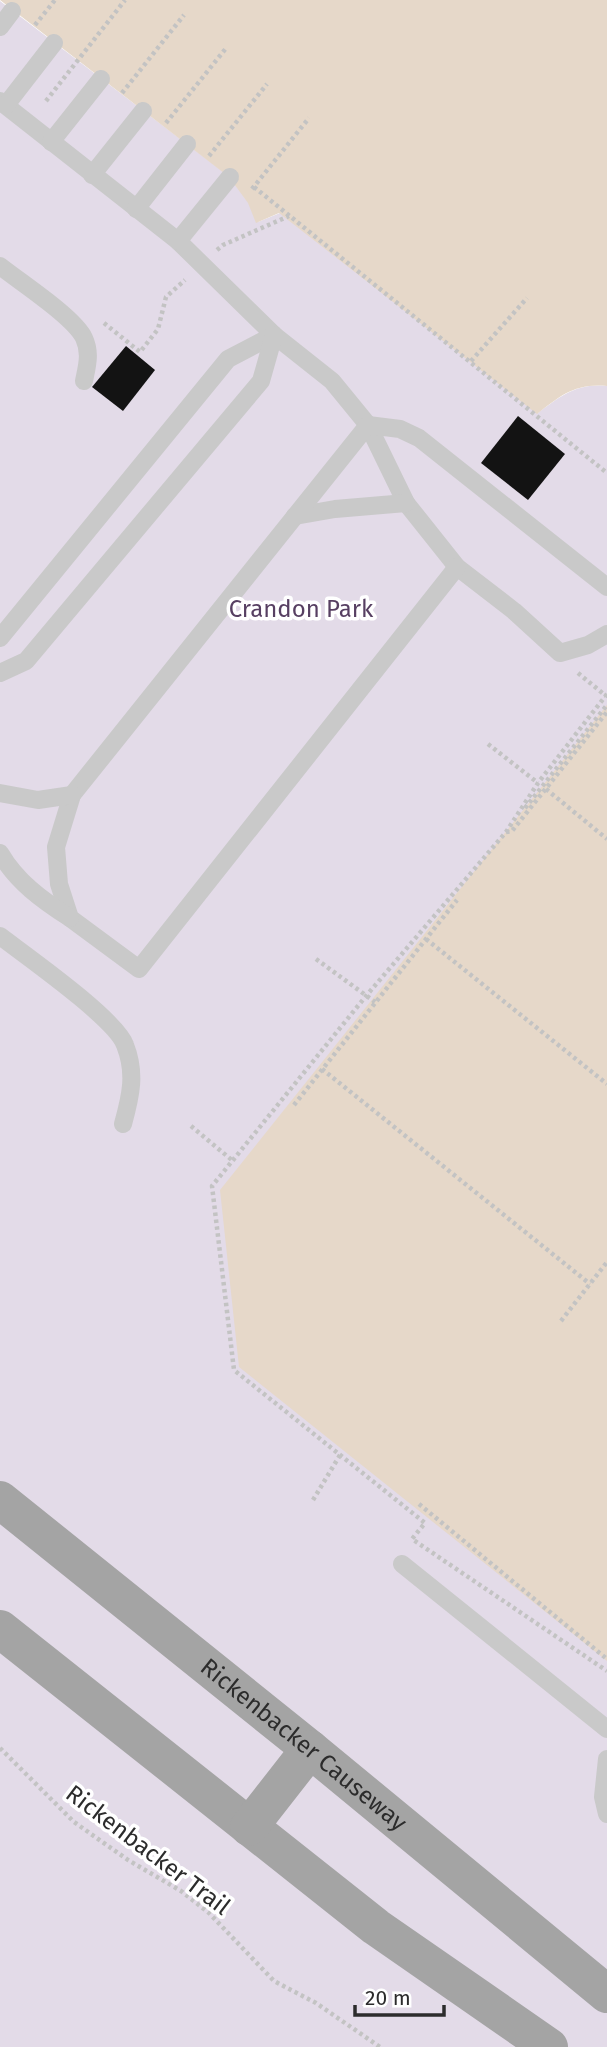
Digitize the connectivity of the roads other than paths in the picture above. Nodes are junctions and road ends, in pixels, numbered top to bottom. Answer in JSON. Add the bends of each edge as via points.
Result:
{"nodes":[{"id":1,"x":12,"y":11,"type":"dead end"},
{"id":2,"x":0,"y":27,"type":"edge"},
{"id":3,"x":54,"y":43,"type":"dead end"},
{"id":4,"x":102,"y":79,"type":"dead end"},
{"id":5,"x":3,"y":103,"type":"edge"},
{"id":6,"x":143,"y":111,"type":"dead end"},
{"id":7,"x":51,"y":142,"type":"junction"},
{"id":8,"x":187,"y":144,"type":"dead end"},
{"id":9,"x":92,"y":175,"type":"junction"},
{"id":10,"x":230,"y":177,"type":"dead end"},
{"id":11,"x":136,"y":209,"type":"junction"},
{"id":12,"x":178,"y":242,"type":"junction"},
{"id":13,"x":5,"y":270,"type":"edge"},
{"id":14,"x":274,"y":335,"type":"junction"},
{"id":15,"x":84,"y":381,"type":"dead end"},
{"id":16,"x":368,"y":425,"type":"junction"},
{"id":17,"x":406,"y":503,"type":"junction"},
{"id":18,"x":295,"y":516,"type":"junction"},
{"id":19,"x":457,"y":567,"type":"junction"},
{"id":20,"x":607,"y":587,"type":"edge"},
{"id":21,"x":607,"y":634,"type":"edge"},
{"id":22,"x":0,"y":638,"type":"edge"},
{"id":23,"x":0,"y":673,"type":"edge"},
{"id":24,"x":0,"y":793,"type":"edge"},
{"id":25,"x":72,"y":794,"type":"junction"},
{"id":26,"x":0,"y":853,"type":"edge"},
{"id":27,"x":70,"y":918,"type":"junction"},
{"id":28,"x":0,"y":936,"type":"edge"},
{"id":29,"x":123,"y":1124,"type":"dead end"},
{"id":30,"x":0,"y":1500,"type":"edge"},
{"id":31,"x":402,"y":1564,"type":"dead end"},
{"id":32,"x":0,"y":1629,"type":"edge"},
{"id":33,"x":607,"y":1729,"type":"edge"},
{"id":34,"x":310,"y":1749,"type":"junction"},
{"id":35,"x":607,"y":1759,"type":"edge"},
{"id":36,"x":607,"y":1814,"type":"edge"},
{"id":37,"x":249,"y":1827,"type":"junction"},
{"id":38,"x":607,"y":1994,"type":"edge"},
{"id":39,"x":549,"y":2047,"type":"edge"}],
"edges":[{"from":1,"to":2,"type":"lane"},
{"from":3,"to":5,"type":"lane"},
{"from":4,"to":7,"type":"lane"},
{"from":5,"to":7,"type":"lane"},
{"from":6,"to":9,"type":"lane"},
{"from":7,"to":9,"type":"lane"},
{"from":8,"to":11,"type":"lane"},
{"from":9,"to":11,"type":"lane"},
{"from":10,"to":12,"type":"lane"},
{"from":11,"to":12,"type":"lane"},
{"from":12,"to":14,"type":"lane"},
{"from":13,"to":15,"type":"lane","via":[[70,321],[84,338],[89,358]]},
{"from":14,"to":16,"type":"lane","via":[[332,381]]},
{"from":14,"to":22,"type":"lane","via":[[228,359]]},
{"from":14,"to":23,"type":"lane","via":[[261,381],[26,661]]},
{"from":16,"to":17,"type":"lane"},
{"from":16,"to":18,"type":"lane"},
{"from":16,"to":20,"type":"lane","via":[[400,429],[419,438]]},
{"from":17,"to":18,"type":"lane"},
{"from":17,"to":19,"type":"lane"},
{"from":18,"to":25,"type":"lane"},
{"from":19,"to":21,"type":"lane","via":[[560,653]]},
{"from":19,"to":27,"type":"lane","via":[[139,969]]},
{"from":24,"to":25,"type":"lane","via":[[38,800]]},
{"from":25,"to":27,"type":"lane","via":[[56,847],[59,884]]},
{"from":26,"to":27,"type":"lane","via":[[37,896]]},
{"from":28,"to":29,"type":"lane","via":[[111,1023],[125,1042],[132,1093]]},
{"from":30,"to":34,"type":"main road","name":"Rickenbacker Causeway"},
{"from":31,"to":33,"type":"lane"},
{"from":32,"to":37,"type":"main road"},
{"from":34,"to":37,"type":"main road"},
{"from":34,"to":38,"type":"main road","name":"Rickenbacker Causeway"},
{"from":35,"to":36,"type":"lane","via":[[603,1797]]},
{"from":37,"to":39,"type":"main road","via":[[376,1927]]}]}
